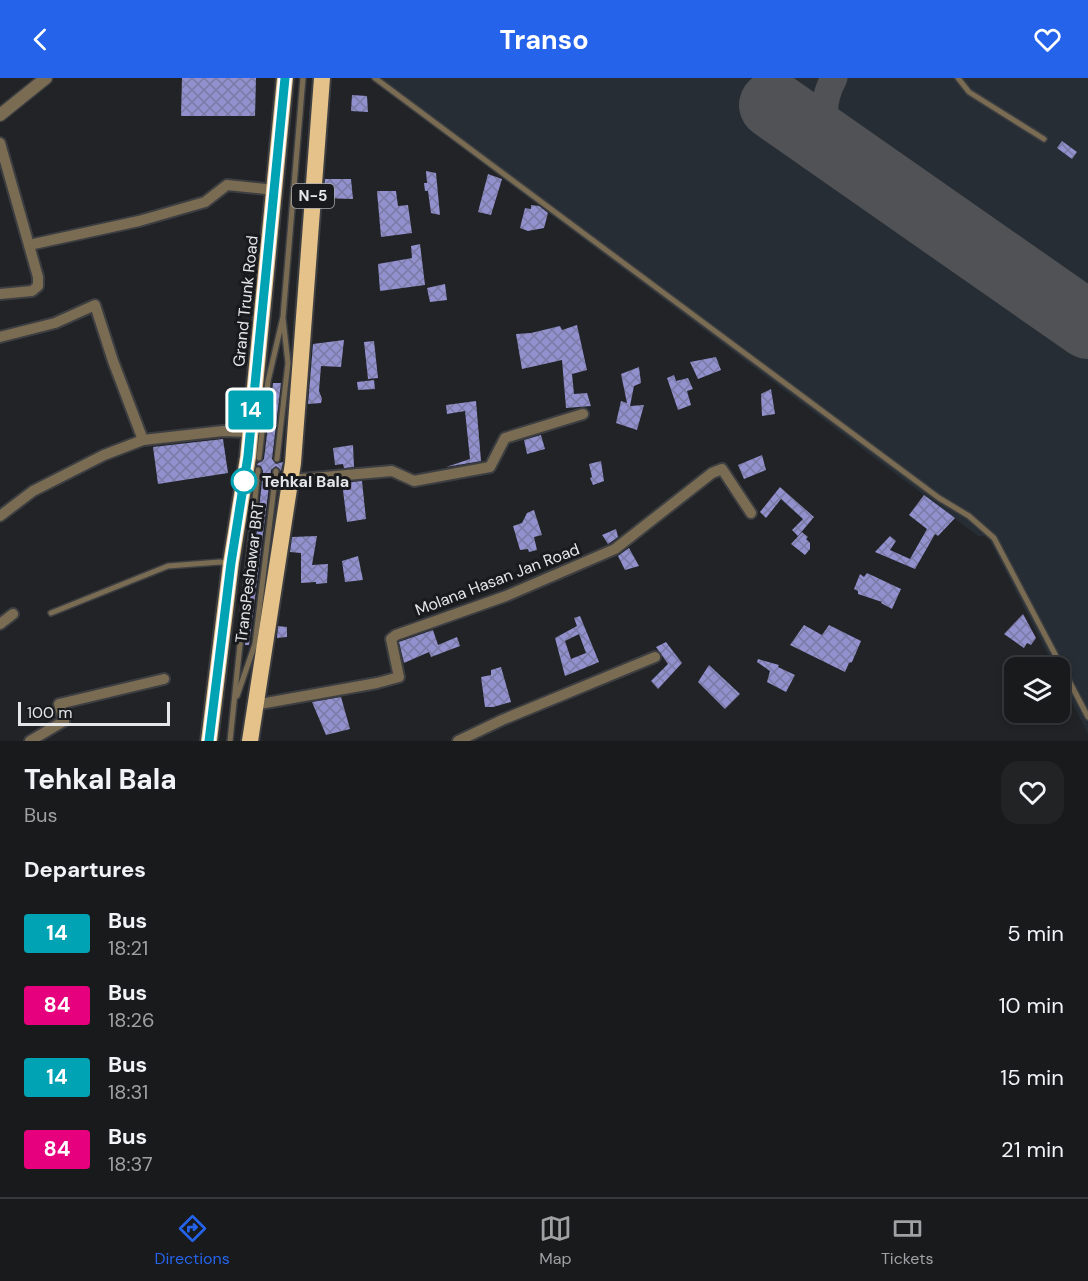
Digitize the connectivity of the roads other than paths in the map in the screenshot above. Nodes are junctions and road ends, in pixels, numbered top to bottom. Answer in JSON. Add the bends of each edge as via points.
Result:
{"nodes":[{"id":1,"x":46,"y":78,"type":"edge"},
{"id":2,"x":285,"y":78,"type":"edge"},
{"id":3,"x":303,"y":78,"type":"edge"},
{"id":4,"x":322,"y":78,"type":"edge"},
{"id":5,"x":375,"y":78,"type":"edge"},
{"id":6,"x":958,"y":78,"type":"edge"},
{"id":7,"x":0,"y":115,"type":"edge"},
{"id":8,"x":1044,"y":139,"type":"dead end"},
{"id":9,"x":0,"y":143,"type":"edge"},
{"id":10,"x":275,"y":190,"type":"junction"},
{"id":11,"x":29,"y":245,"type":"junction"},
{"id":12,"x":0,"y":294,"type":"edge"},
{"id":13,"x":283,"y":317,"type":"junction"},
{"id":14,"x":0,"y":337,"type":"edge"},
{"id":15,"x":583,"y":414,"type":"dead end"},
{"id":16,"x":249,"y":432,"type":"junction"},
{"id":17,"x":143,"y":441,"type":"junction"},
{"id":18,"x":259,"y":458,"type":"dead end"},
{"id":19,"x":277,"y":459,"type":"dead end"},
{"id":20,"x":258,"y":470,"type":"dead end"},
{"id":21,"x":283,"y":476,"type":"junction"},
{"id":22,"x":751,"y":513,"type":"dead end"},
{"id":23,"x":0,"y":516,"type":"edge"},
{"id":24,"x":231,"y":563,"type":"junction"},
{"id":25,"x":51,"y":613,"type":"dead end"},
{"id":26,"x":14,"y":614,"type":"dead end"},
{"id":27,"x":0,"y":624,"type":"edge"},
{"id":28,"x":655,"y":657,"type":"dead end"},
{"id":29,"x":164,"y":679,"type":"dead end"},
{"id":30,"x":254,"y":705,"type":"junction"},
{"id":31,"x":234,"y":710,"type":"junction"},
{"id":32,"x":1088,"y":717,"type":"edge"},
{"id":33,"x":30,"y":741,"type":"edge"},
{"id":34,"x":209,"y":741,"type":"edge"},
{"id":35,"x":230,"y":741,"type":"edge"},
{"id":36,"x":250,"y":741,"type":"edge"},
{"id":37,"x":458,"y":741,"type":"edge"}],
"edges":[{"from":1,"to":7,"type":"street"},
{"from":2,"to":10,"type":"highway","name":"Grand Trunk Road","number":"N-5"},
{"from":3,"to":13,"type":"lane"},
{"from":4,"to":21,"type":"highway","number":"N-5"},
{"from":5,"to":32,"type":"lane","via":[[983,527],[994,538]]},
{"from":6,"to":8,"type":"lane","via":[[969,92]]},
{"from":9,"to":11,"type":"street"},
{"from":10,"to":11,"type":"street","via":[[227,185],[204,202]]},
{"from":10,"to":16,"type":"highway","name":"Grand Trunk Road","number":"N-5"},
{"from":11,"to":12,"type":"street","via":[[38,286],[32,291]]},
{"from":13,"to":18,"type":"lane","via":[[268,381]]},
{"from":13,"to":19,"type":"lane","via":[[288,363]]},
{"from":14,"to":17,"type":"street","via":[[55,323],[95,305]]},
{"from":15,"to":21,"type":"street","via":[[505,438],[490,467],[414,482],[392,471]]},
{"from":16,"to":17,"type":"street","via":[[223,431]]},
{"from":16,"to":24,"type":"highway","name":"Grand Trunk Road","number":"N-5"},
{"from":17,"to":23,"type":"street","via":[[104,455],[33,492]]},
{"from":20,"to":31,"type":"lane","name":"TransPeshawar BRT"},
{"from":21,"to":30,"type":"highway","number":"N-5"},
{"from":21,"to":31,"type":"lane","name":"TransPeshawar BRT","via":[[255,644]]},
{"from":22,"to":30,"type":"street","name":"Molana Hasan Jan Road","via":[[722,469],[615,549],[506,596],[396,635],[391,639],[399,676]]},
{"from":24,"to":25,"type":"lane","via":[[168,566]]},
{"from":24,"to":34,"type":"highway","name":"Grand Trunk Road","number":"N-5"},
{"from":26,"to":27,"type":"street"},
{"from":28,"to":37,"type":"street"},
{"from":29,"to":33,"type":"street","via":[[59,704],[64,721]]},
{"from":30,"to":36,"type":"highway","number":"N-5"},
{"from":31,"to":35,"type":"lane","name":"TransPeshawar BRT"}]}
